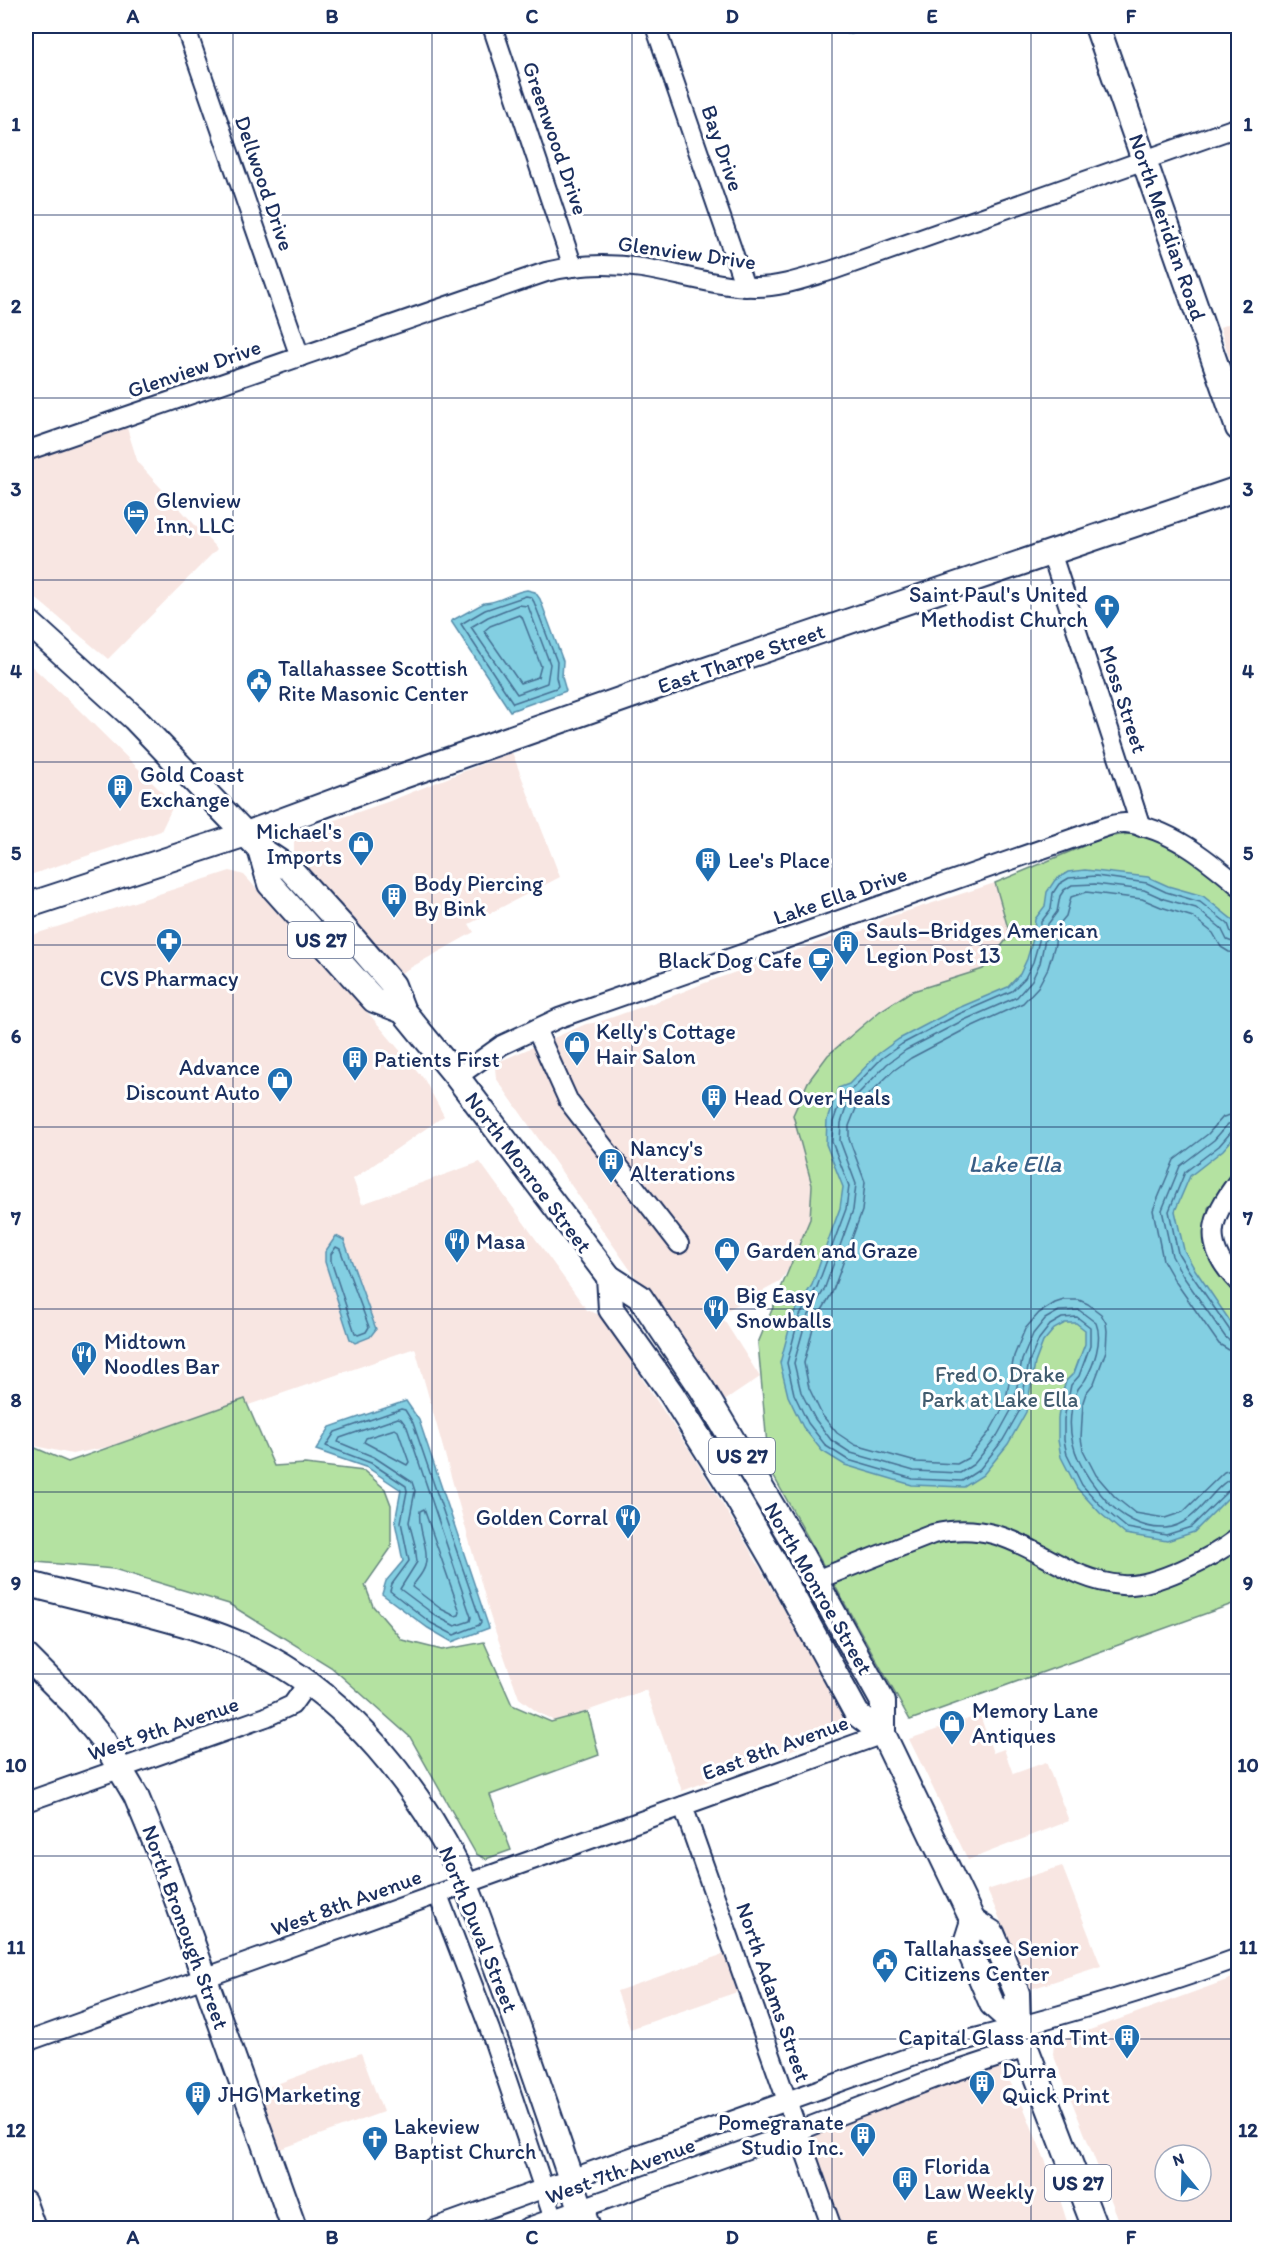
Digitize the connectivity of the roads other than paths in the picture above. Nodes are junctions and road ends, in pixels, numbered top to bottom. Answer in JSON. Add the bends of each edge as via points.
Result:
{"nodes":[{"id":1,"x":185,"y":26,"type":"edge"},
{"id":2,"x":492,"y":26,"type":"edge"},
{"id":3,"x":655,"y":26,"type":"edge"},
{"id":4,"x":1097,"y":26,"type":"edge"},
{"id":5,"x":1239,"y":127,"type":"edge"},
{"id":6,"x":1145,"y":159,"type":"junction"},
{"id":7,"x":573,"y":267,"type":"junction"},
{"id":8,"x":745,"y":287,"type":"junction"},
{"id":9,"x":300,"y":357,"type":"junction"},
{"id":10,"x":1239,"y":428,"type":"edge"},
{"id":11,"x":26,"y":448,"type":"edge"},
{"id":12,"x":1239,"y":489,"type":"edge"},
{"id":13,"x":1051,"y":552,"type":"junction"},
{"id":14,"x":26,"y":620,"type":"edge"},
{"id":15,"x":1141,"y":827,"type":"junction"},
{"id":16,"x":253,"y":841,"type":"junction"},
{"id":17,"x":1238,"y":883,"type":"edge"},
{"id":18,"x":26,"y":906,"type":"edge"},
{"id":19,"x":536,"y":1029,"type":"junction"},
{"id":20,"x":457,"y":1077,"type":"junction"},
{"id":21,"x":1236,"y":1187,"type":"edge"},
{"id":22,"x":679,"y":1244,"type":"dead end"},
{"id":23,"x":609,"y":1277,"type":"junction"},
{"id":24,"x":1239,"y":1282,"type":"edge"},
{"id":25,"x":1239,"y":1538,"type":"edge"},
{"id":26,"x":816,"y":1580,"type":"junction"},
{"id":27,"x":26,"y":1583,"type":"edge"},
{"id":28,"x":790,"y":1589,"type":"junction"},
{"id":29,"x":26,"y":1656,"type":"edge"},
{"id":30,"x":307,"y":1684,"type":"junction"},
{"id":31,"x":883,"y":1734,"type":"junction"},
{"id":32,"x":120,"y":1768,"type":"junction"},
{"id":33,"x":26,"y":1802,"type":"edge"},
{"id":34,"x":683,"y":1806,"type":"junction"},
{"id":35,"x":465,"y":1885,"type":"junction"},
{"id":36,"x":438,"y":1895,"type":"junction"},
{"id":37,"x":1239,"y":1958,"type":"edge"},
{"id":38,"x":205,"y":1978,"type":"junction"},
{"id":39,"x":1022,"y":2037,"type":"junction"},
{"id":40,"x":26,"y":2042,"type":"edge"},
{"id":41,"x":915,"y":2055,"type":"junction"},
{"id":42,"x":925,"y":2082,"type":"junction"},
{"id":43,"x":787,"y":2100,"type":"junction"},
{"id":44,"x":798,"y":2131,"type":"junction"},
{"id":45,"x":571,"y":2180,"type":"junction"},
{"id":46,"x":543,"y":2190,"type":"junction"},
{"id":47,"x":26,"y":2200,"type":"edge"},
{"id":48,"x":585,"y":2219,"type":"edge"},
{"id":49,"x":555,"y":2224,"type":"edge"},
{"id":50,"x":36,"y":2229,"type":"edge"},
{"id":51,"x":294,"y":2229,"type":"edge"},
{"id":52,"x":434,"y":2229,"type":"edge"},
{"id":53,"x":526,"y":2229,"type":"edge"},
{"id":54,"x":832,"y":2229,"type":"edge"},
{"id":55,"x":1095,"y":2229,"type":"edge"}],
"edges":[{"from":1,"to":9,"type":"street","name":"Dellwood Drive"},
{"from":2,"to":7,"type":"street","name":"Greenwood Drive"},
{"from":3,"to":8,"type":"street","name":"Bay Drive"},
{"from":4,"to":6,"type":"main road","name":"North Meridian Road"},
{"from":5,"to":6,"type":"street","name":"Glenview Drive"},
{"from":6,"to":8,"type":"street","name":"Glenview Drive","via":[[833,270],[785,284]]},
{"from":6,"to":10,"type":"main road","name":"North Meridian Road"},
{"from":7,"to":8,"type":"street","name":"Glenview Drive","via":[[642,268]]},
{"from":7,"to":9,"type":"street","name":"Glenview Drive","via":[[546,272]]},
{"from":9,"to":11,"type":"street","name":"Glenview Drive"},
{"from":12,"to":13,"type":"main road","name":"East Tharpe Street"},
{"from":13,"to":15,"type":"street","name":"Moss Street"},
{"from":13,"to":16,"type":"main road","name":"East Tharpe Street","via":[[607,704]]},
{"from":14,"to":16,"type":"main road","name":"North Monroe Street","number":"US 27","via":[[107,692]]},
{"from":15,"to":17,"type":"street","name":"Lake Ella Drive","via":[[1179,841]]},
{"from":15,"to":19,"type":"street","name":"Lake Ella Drive","via":[[1123,822],[1094,831]]},
{"from":16,"to":18,"type":"main road","name":"East Tharpe Street"},
{"from":16,"to":20,"type":"main road","name":"North Monroe Street","number":"US 27","via":[[270,884],[374,1000],[403,1011]]},
{"from":19,"to":20,"type":"street","name":"Lake Ella Drive","via":[[495,1050]]},
{"from":19,"to":22,"type":"street","via":[[569,1102]]},
{"from":20,"to":23,"type":"main road","name":"North Monroe Street","number":"US 27"},
{"from":21,"to":24,"type":"street","via":[[1219,1209],[1214,1233],[1221,1262]]},
{"from":23,"to":26,"type":"main road","name":"North Monroe Street","number":"US 27","via":[[640,1297],[702,1389]]},
{"from":23,"to":28,"type":"main road","name":"North Monroe Street","number":"US 27","via":[[611,1309],[671,1393]]},
{"from":25,"to":26,"type":"street","via":[[1202,1560],[1139,1584],[1110,1583],[1080,1574],[1006,1538],[970,1529],[949,1530]]},
{"from":26,"to":28,"type":"main road"},
{"from":26,"to":31,"type":"main road","name":"North Monroe Street","number":"US 27","via":[[883,1702]]},
{"from":27,"to":30,"type":"main road","name":"North Duval Street","via":[[201,1629],[270,1659]]},
{"from":28,"to":31,"type":"main road","name":"North Monroe Street","number":"US 27","via":[[857,1714]]},
{"from":29,"to":32,"type":"main road","name":"North Bronough Street","via":[[73,1703]]},
{"from":30,"to":32,"type":"street","name":"West 9th Avenue","via":[[292,1705],[266,1717]]},
{"from":30,"to":35,"type":"main road","name":"North Duval Street","via":[[339,1708],[388,1760],[432,1821]]},
{"from":31,"to":34,"type":"street","name":"East 8th Avenue"},
{"from":31,"to":39,"type":"main road","name":"North Monroe Street","number":"US 27","via":[[973,1921],[992,1933],[1017,1994]]},
{"from":32,"to":33,"type":"street","name":"West 9th Avenue"},
{"from":32,"to":38,"type":"main road","name":"North Bronough Street","via":[[163,1861]]},
{"from":34,"to":35,"type":"street","name":"West 8th Avenue"},
{"from":34,"to":43,"type":"street","name":"North Adams Street"},
{"from":35,"to":36,"type":"street","name":"West 8th Avenue"},
{"from":35,"to":45,"type":"main road","name":"North Duval Street"},
{"from":36,"to":38,"type":"street","name":"West 8th Avenue"},
{"from":36,"to":46,"type":"street","name":"North Duval Street","via":[[490,2030]]},
{"from":37,"to":39,"type":"street","via":[[1112,2000]]},
{"from":38,"to":40,"type":"street","name":"West 8th Avenue"},
{"from":38,"to":51,"type":"main road","name":"North Bronough Street"},
{"from":39,"to":41,"type":"street","name":"West 7th Avenue","via":[[954,2042]]},
{"from":39,"to":42,"type":"street","name":"West 7th Avenue"},
{"from":39,"to":55,"type":"main road","name":"North Monroe Street","number":"US 27"},
{"from":41,"to":42,"type":"street"},
{"from":41,"to":43,"type":"street","name":"West 7th Avenue"},
{"from":42,"to":44,"type":"street","name":"West 7th Avenue"},
{"from":43,"to":44,"type":"street","name":"North Adams Street"},
{"from":43,"to":45,"type":"street","name":"West 7th Avenue"},
{"from":44,"to":48,"type":"street","name":"West 7th Avenue"},
{"from":44,"to":54,"type":"street","name":"North Adams Street"},
{"from":45,"to":46,"type":"street","name":"West 7th Avenue"},
{"from":45,"to":48,"type":"main road","name":"North Duval Street"},
{"from":46,"to":49,"type":"street","name":"North Duval Street"},
{"from":46,"to":52,"type":"street","name":"West 7th Avenue"},
{"from":47,"to":50,"type":"street"},
{"from":48,"to":49,"type":"street","name":"West 7th Avenue"},
{"from":49,"to":53,"type":"street","name":"West 7th Avenue"}]}
